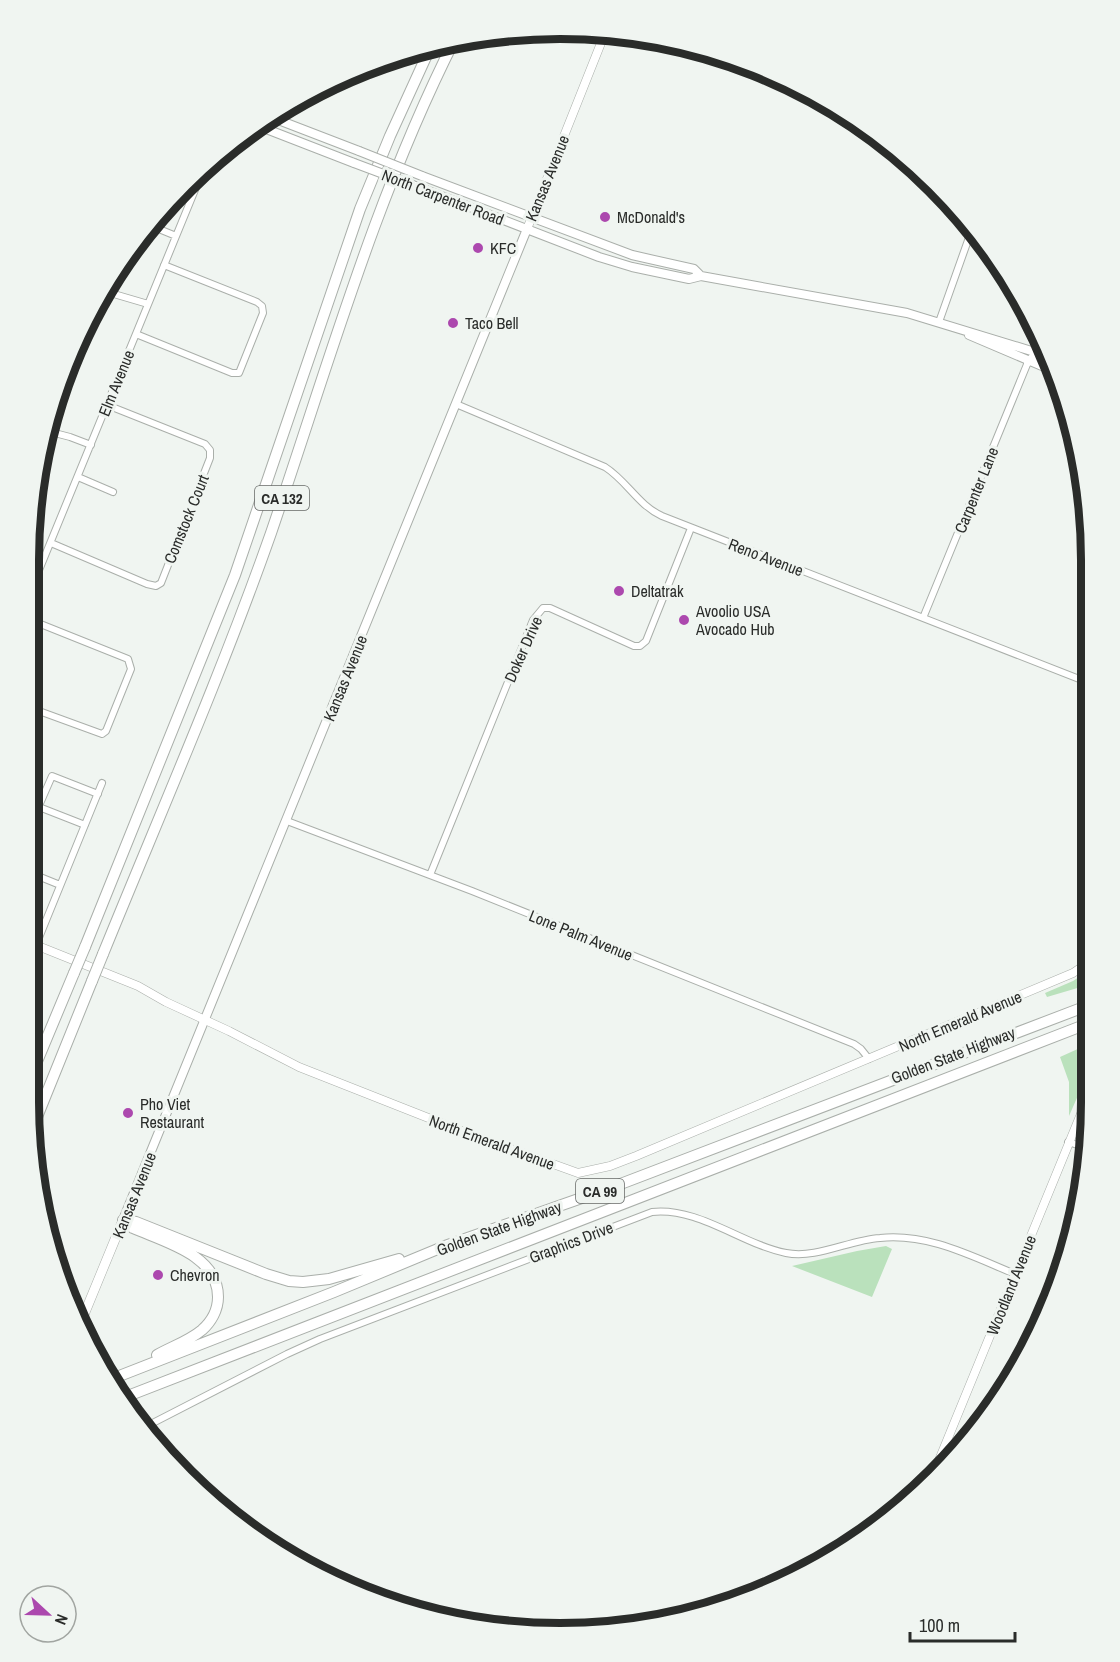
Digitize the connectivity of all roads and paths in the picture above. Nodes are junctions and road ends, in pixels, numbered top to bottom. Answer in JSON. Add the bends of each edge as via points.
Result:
{"nodes":[{"id":1,"x":602,"y":41,"type":"edge"},
{"id":2,"x":449,"y":51,"type":"edge"},
{"id":3,"x":426,"y":57,"type":"edge"},
{"id":4,"x":281,"y":121,"type":"edge"},
{"id":5,"x":268,"y":129,"type":"edge"},
{"id":6,"x":196,"y":188,"type":"edge"},
{"id":7,"x":531,"y":218,"type":"junction"},
{"id":8,"x":158,"y":229,"type":"edge"},
{"id":9,"x":527,"y":229,"type":"junction"},
{"id":10,"x":176,"y":236,"type":"junction"},
{"id":11,"x":969,"y":238,"type":"edge"},
{"id":12,"x":164,"y":266,"type":"junction"},
{"id":13,"x":701,"y":276,"type":"junction"},
{"id":14,"x":112,"y":294,"type":"edge"},
{"id":15,"x":148,"y":304,"type":"junction"},
{"id":16,"x":939,"y":322,"type":"junction"},
{"id":17,"x":136,"y":334,"type":"junction"},
{"id":18,"x":1037,"y":353,"type":"edge"},
{"id":19,"x":1039,"y":358,"type":"edge"},
{"id":20,"x":1028,"y":362,"type":"junction"},
{"id":21,"x":1043,"y":368,"type":"edge"},
{"id":22,"x":456,"y":404,"type":"junction"},
{"id":23,"x":107,"y":405,"type":"junction"},
{"id":24,"x":55,"y":433,"type":"edge"},
{"id":25,"x":91,"y":445,"type":"junction"},
{"id":26,"x":78,"y":477,"type":"junction"},
{"id":27,"x":113,"y":492,"type":"dead end"},
{"id":28,"x":691,"y":528,"type":"junction"},
{"id":29,"x":51,"y":543,"type":"junction"},
{"id":30,"x":39,"y":569,"type":"edge"},
{"id":31,"x":923,"y":618,"type":"junction"},
{"id":32,"x":39,"y":623,"type":"edge"},
{"id":33,"x":1081,"y":680,"type":"edge"},
{"id":34,"x":39,"y":711,"type":"edge"},
{"id":35,"x":102,"y":783,"type":"dead end"},
{"id":36,"x":98,"y":794,"type":"junction"},
{"id":37,"x":39,"y":807,"type":"joint"},
{"id":38,"x":287,"y":821,"type":"junction"},
{"id":39,"x":85,"y":825,"type":"junction"},
{"id":40,"x":430,"y":875,"type":"junction"},
{"id":41,"x":39,"y":876,"type":"edge"},
{"id":42,"x":60,"y":885,"type":"junction"},
{"id":43,"x":39,"y":928,"type":"edge"},
{"id":44,"x":39,"y":946,"type":"edge"},
{"id":45,"x":1081,"y":968,"type":"edge"},
{"id":46,"x":1081,"y":1008,"type":"edge"},
{"id":47,"x":206,"y":1022,"type":"junction"},
{"id":48,"x":1081,"y":1026,"type":"edge"},
{"id":49,"x":39,"y":1057,"type":"edge"},
{"id":50,"x":869,"y":1059,"type":"junction"},
{"id":51,"x":39,"y":1111,"type":"edge"},
{"id":52,"x":1081,"y":1112,"type":"edge"},
{"id":53,"x":1068,"y":1142,"type":"junction"},
{"id":54,"x":1079,"y":1146,"type":"edge"},
{"id":55,"x":123,"y":1220,"type":"junction"},
{"id":56,"x":446,"y":1246,"type":"junction"},
{"id":57,"x":1015,"y":1274,"type":"junction"},
{"id":58,"x":85,"y":1313,"type":"edge"},
{"id":59,"x":117,"y":1376,"type":"edge"},
{"id":60,"x":118,"y":1376,"type":"edge"},
{"id":61,"x":130,"y":1395,"type":"edge"},
{"id":62,"x":151,"y":1424,"type":"edge"},
{"id":63,"x":940,"y":1458,"type":"edge"}],
"edges":[{"from":1,"to":7,"type":"street","name":"Kansas Avenue"},
{"from":2,"to":51,"type":"highway","number":"CA 132","bridge":true,"via":[[378,216],[231,638]]},
{"from":3,"to":49,"type":"highway","number":"CA 132","bridge":true,"via":[[360,209],[236,575]]},
{"from":4,"to":7,"type":"main road","name":"North Carpenter Road","bridge":true},
{"from":5,"to":9,"type":"main road","name":"North Carpenter Road","bridge":true},
{"from":6,"to":10,"type":"street","name":"Elm Avenue"},
{"from":7,"to":9,"type":"street","name":"Kansas Avenue"},
{"from":7,"to":13,"type":"main road","name":"North Carpenter Road","via":[[632,255],[694,268]]},
{"from":8,"to":10,"type":"street"},
{"from":9,"to":13,"type":"main road","name":"North Carpenter Road","via":[[632,267],[689,279]]},
{"from":9,"to":22,"type":"main road","name":"Kansas Avenue"},
{"from":10,"to":12,"type":"street","name":"Elm Avenue"},
{"from":11,"to":16,"type":"street"},
{"from":12,"to":15,"type":"street","name":"Elm Avenue"},
{"from":12,"to":17,"type":"street","via":[[262,306],[239,373]]},
{"from":13,"to":16,"type":"main road","name":"North Carpenter Road"},
{"from":14,"to":15,"type":"street"},
{"from":15,"to":17,"type":"street","name":"Elm Avenue"},
{"from":16,"to":18,"type":"main road","name":"North Carpenter Road"},
{"from":16,"to":20,"type":"main road","name":"North Carpenter Road"},
{"from":17,"to":23,"type":"street","name":"Elm Avenue"},
{"from":19,"to":20,"type":"main road","via":[[1032,357]]},
{"from":20,"to":21,"type":"main road","name":"North Carpenter Road"},
{"from":20,"to":31,"type":"street","name":"Carpenter Lane"},
{"from":22,"to":28,"type":"street","name":"Reno Avenue","via":[[605,467],[647,508]]},
{"from":22,"to":38,"type":"main road","name":"Kansas Avenue"},
{"from":23,"to":25,"type":"street","name":"Elm Avenue"},
{"from":23,"to":29,"type":"street","name":"Comstock Court","via":[[205,444],[210,450],[161,583],[147,584]]},
{"from":24,"to":25,"type":"street"},
{"from":25,"to":26,"type":"street","name":"Elm Avenue"},
{"from":26,"to":27,"type":"street"},
{"from":26,"to":29,"type":"street","name":"Elm Avenue"},
{"from":28,"to":31,"type":"street","name":"Reno Avenue"},
{"from":28,"to":40,"type":"street","name":"Doker Drive","via":[[646,641],[640,646],[550,608],[538,612]]},
{"from":29,"to":30,"type":"street","name":"Elm Avenue"},
{"from":31,"to":33,"type":"street","name":"Reno Avenue"},
{"from":32,"to":34,"type":"street","via":[[128,659],[131,669],[102,734]]},
{"from":35,"to":36,"type":"street"},
{"from":36,"to":37,"type":"street","via":[[52,776]]},
{"from":36,"to":39,"type":"street"},
{"from":37,"to":39,"type":"street"},
{"from":38,"to":40,"type":"street","name":"Lone Palm Avenue"},
{"from":38,"to":47,"type":"main road","name":"Kansas Avenue"},
{"from":39,"to":42,"type":"street"},
{"from":40,"to":50,"type":"street","name":"Lone Palm Avenue","via":[[854,1044]]},
{"from":41,"to":42,"type":"street"},
{"from":42,"to":43,"type":"street"},
{"from":44,"to":47,"type":"street","name":"North Emerald Avenue","via":[[138,986]]},
{"from":45,"to":50,"type":"street","name":"North Emerald Avenue"},
{"from":46,"to":56,"type":"highway","name":"Golden State Highway","number":"CA 99","via":[[610,1188]]},
{"from":47,"to":50,"type":"street","name":"North Emerald Avenue","via":[[299,1067],[578,1173],[610,1166]]},
{"from":47,"to":55,"type":"main road","name":"Kansas Avenue"},
{"from":48,"to":61,"type":"highway","name":"Golden State Highway","number":"CA 99"},
{"from":52,"to":53,"type":"street","name":"Woodland Avenue"},
{"from":53,"to":54,"type":"street"},
{"from":53,"to":57,"type":"street","name":"Woodland Avenue"},
{"from":55,"to":56,"type":"highway","via":[[266,1274],[303,1282],[329,1279]]},
{"from":55,"to":58,"type":"main road","name":"Kansas Avenue"},
{"from":55,"to":59,"type":"highway","via":[[203,1263],[216,1282],[218,1301],[202,1329]]},
{"from":56,"to":60,"type":"highway","name":"Golden State Highway","number":"CA 99"},
{"from":57,"to":62,"type":"street","name":"Graphics Drive","via":[[915,1238],[881,1238],[789,1254],[688,1216],[652,1212],[320,1339]]},
{"from":57,"to":63,"type":"street","name":"Woodland Avenue"}]}
